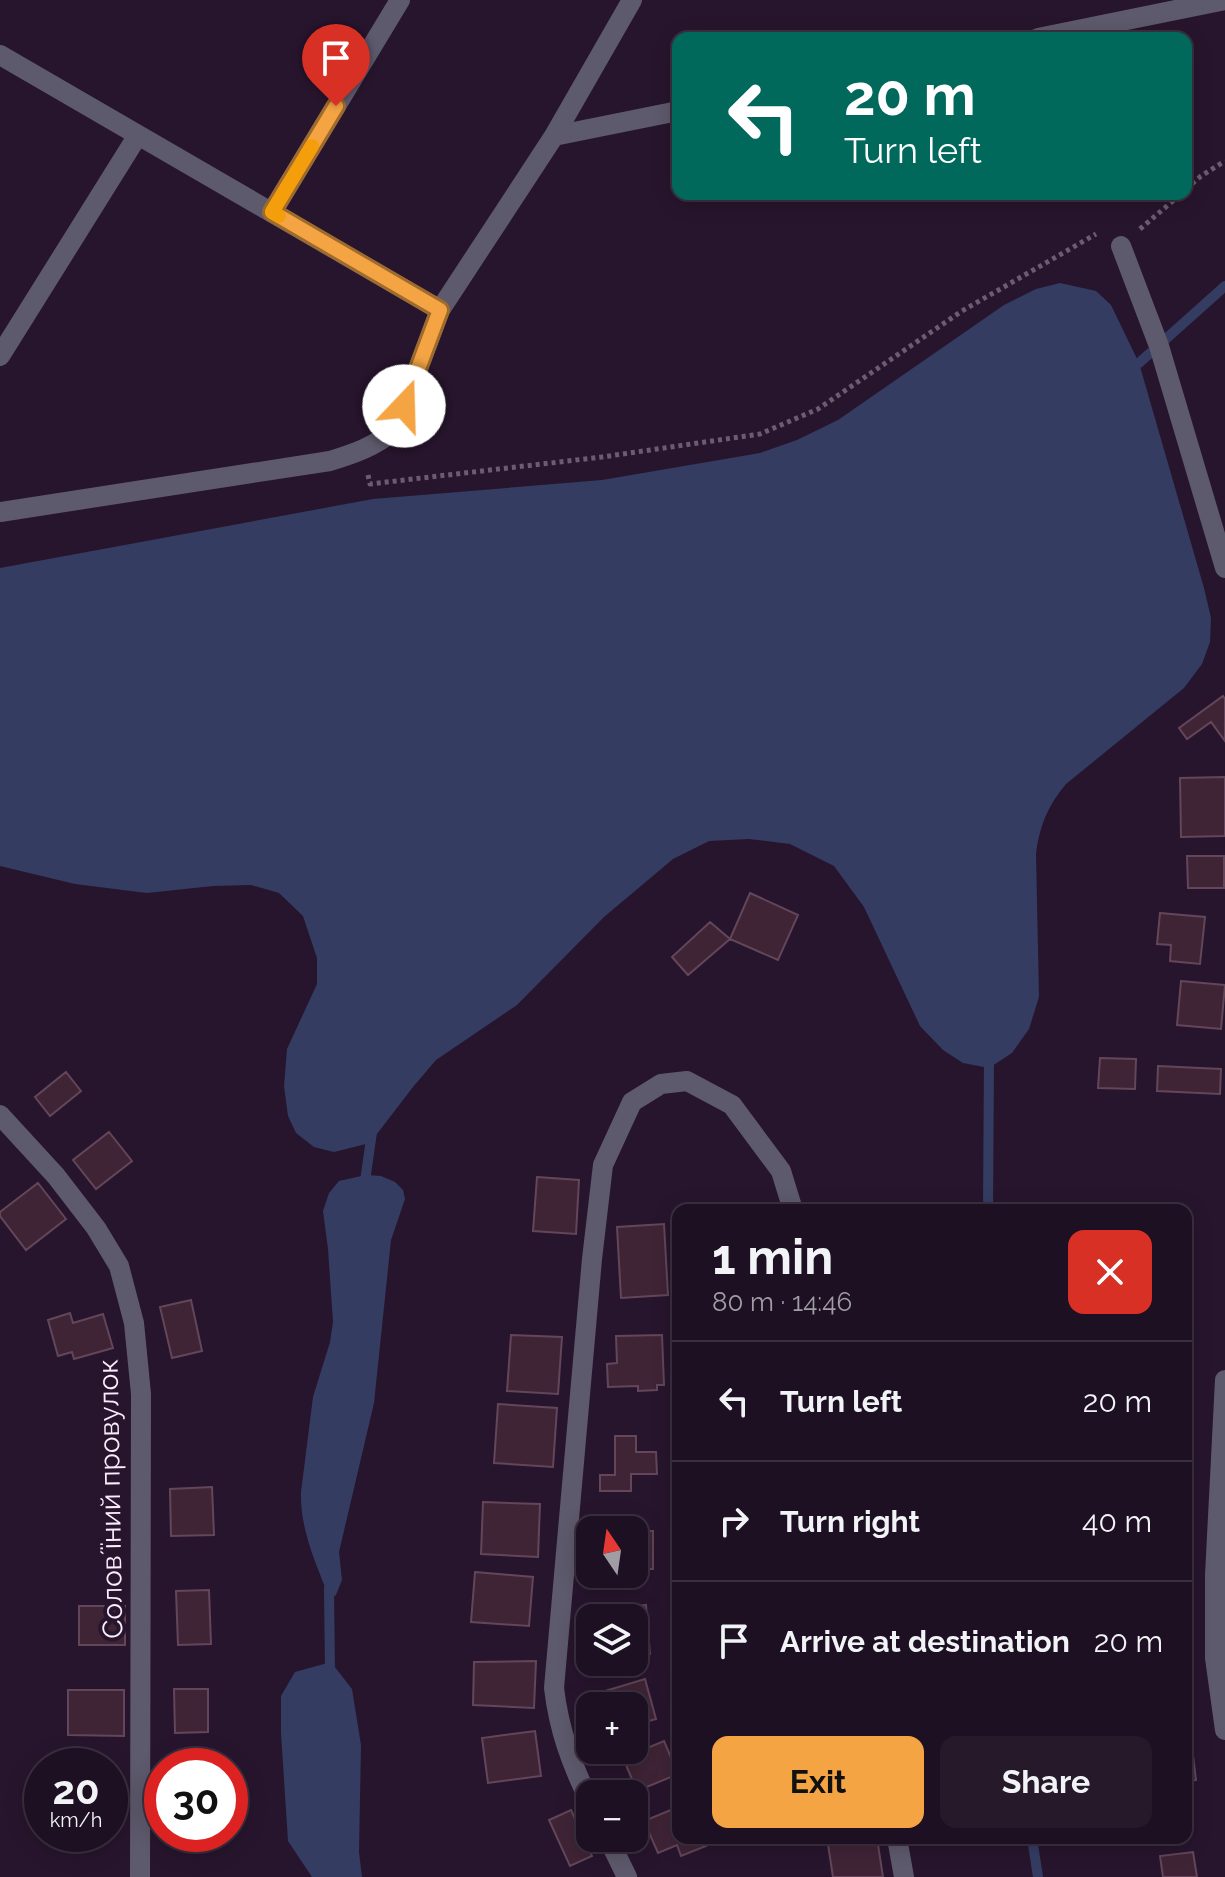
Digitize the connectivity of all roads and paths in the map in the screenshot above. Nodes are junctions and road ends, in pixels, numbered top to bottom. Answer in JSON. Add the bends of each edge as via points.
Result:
{"nodes":[{"id":1,"x":400,"y":0,"type":"edge"},
{"id":2,"x":632,"y":0,"type":"edge"},
{"id":3,"x":1225,"y":0,"type":"edge"},
{"id":4,"x":1068,"y":32,"type":"edge"},
{"id":5,"x":0,"y":55,"type":"edge"},
{"id":6,"x":672,"y":112,"type":"edge"},
{"id":7,"x":138,"y":135,"type":"junction"},
{"id":8,"x":554,"y":136,"type":"junction"},
{"id":9,"x":1225,"y":161,"type":"edge"},
{"id":10,"x":1192,"y":184,"type":"edge"},
{"id":11,"x":1174,"y":200,"type":"edge"},
{"id":12,"x":272,"y":212,"type":"junction"},
{"id":13,"x":1121,"y":246,"type":"junction"},
{"id":14,"x":440,"y":310,"type":"junction"},
{"id":15,"x":0,"y":356,"type":"edge"},
{"id":16,"x":361,"y":451,"type":"junction"},
{"id":17,"x":0,"y":512,"type":"edge"},
{"id":18,"x":1225,"y":568,"type":"edge"},
{"id":19,"x":0,"y":1115,"type":"edge"},
{"id":20,"x":791,"y":1204,"type":"edge"},
{"id":21,"x":1225,"y":1380,"type":"edge"},
{"id":22,"x":1220,"y":1569,"type":"edge"},
{"id":23,"x":1225,"y":1730,"type":"edge"},
{"id":24,"x":580,"y":1780,"type":"edge"},
{"id":25,"x":898,"y":1844,"type":"edge"},
{"id":26,"x":615,"y":1852,"type":"edge"},
{"id":27,"x":140,"y":1877,"type":"edge"},
{"id":28,"x":627,"y":1877,"type":"edge"},
{"id":29,"x":904,"y":1877,"type":"edge"}],
"edges":[{"from":1,"to":12,"type":"street"},
{"from":2,"to":8,"type":"street"},
{"from":3,"to":4,"type":"street"},
{"from":5,"to":7,"type":"street"},
{"from":6,"to":8,"type":"street"},
{"from":7,"to":12,"type":"street"},
{"from":7,"to":15,"type":"street"},
{"from":8,"to":14,"type":"street"},
{"from":9,"to":10,"type":"path"},
{"from":11,"to":13,"type":"path"},
{"from":12,"to":14,"type":"street"},
{"from":13,"to":16,"type":"path","via":[[1103,229],[962,311],[818,409],[760,434],[370,484]]},
{"from":13,"to":18,"type":"street","via":[[1159,346]]},
{"from":14,"to":16,"type":"street","via":[[395,430]]},
{"from":16,"to":17,"type":"street","via":[[330,461]]},
{"from":19,"to":27,"type":"street","name":"Соловʼїний провулок","via":[[96,1228],[119,1266],[134,1323],[141,1394]]},
{"from":20,"to":24,"type":"street","via":[[781,1171],[732,1105],[687,1081],[661,1084],[632,1102],[603,1165],[554,1688],[564,1743]]},
{"from":21,"to":22,"type":"street"},
{"from":22,"to":23,"type":"street","via":[[1215,1658]]},
{"from":25,"to":29,"type":"street"},
{"from":26,"to":28,"type":"street"}]}
